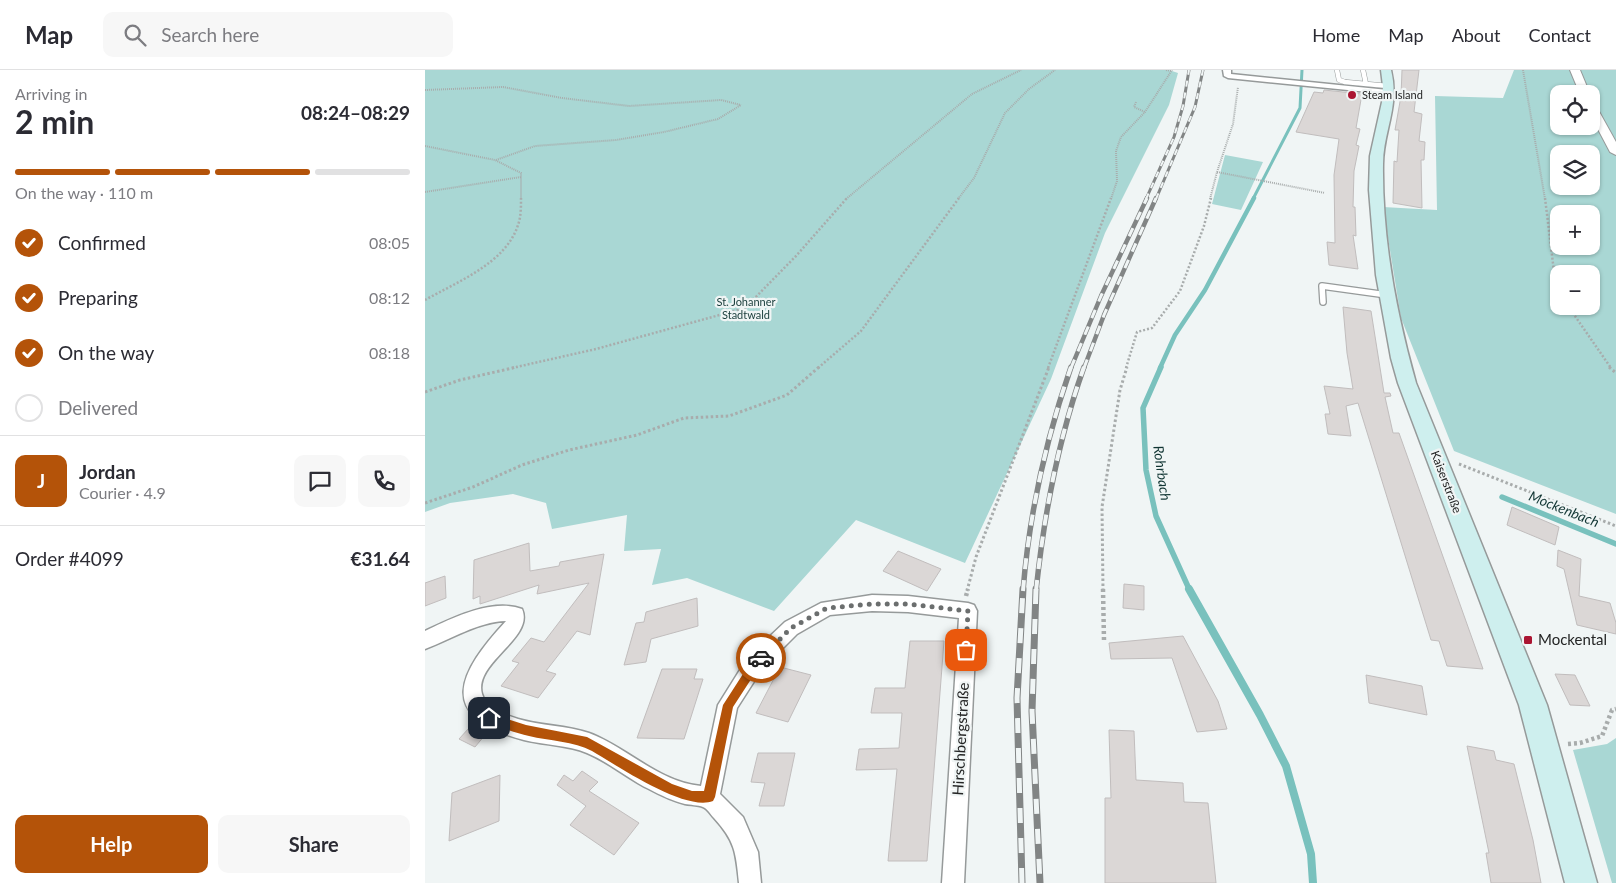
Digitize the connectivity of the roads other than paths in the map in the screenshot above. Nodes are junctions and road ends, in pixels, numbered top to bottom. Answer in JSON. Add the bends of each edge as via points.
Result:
{"nodes":[{"id":1,"x":1227,"y":70,"type":"edge"},
{"id":2,"x":1337,"y":70,"type":"edge"},
{"id":3,"x":1363,"y":70,"type":"edge"},
{"id":4,"x":1386,"y":70,"type":"edge"},
{"id":5,"x":1575,"y":70,"type":"edge"},
{"id":6,"x":1366,"y":84,"type":"junction"},
{"id":7,"x":1581,"y":85,"type":"edge"},
{"id":8,"x":1388,"y":89,"type":"junction"},
{"id":9,"x":1600,"y":123,"type":"edge"},
{"id":10,"x":1616,"y":152,"type":"edge"},
{"id":11,"x":1388,"y":295,"type":"junction"},
{"id":12,"x":1323,"y":302,"type":"dead end"},
{"id":13,"x":425,"y":641,"type":"edge"},
{"id":14,"x":709,"y":797,"type":"junction"},
{"id":15,"x":749,"y":883,"type":"edge"},
{"id":16,"x":953,"y":883,"type":"edge"},
{"id":17,"x":1581,"y":883,"type":"edge"}],
"edges":[{"from":1,"to":8,"type":"street","via":[[1228,76]]},
{"from":2,"to":6,"type":"lane","via":[[1339,80]]},
{"from":3,"to":6,"type":"lane"},
{"from":4,"to":8,"type":"main road","name":"Kaiserstraße"},
{"from":5,"to":7,"type":"street"},
{"from":6,"to":8,"type":"lane"},
{"from":8,"to":11,"type":"main road","name":"Kaiserstraße","via":[[1376,162],[1377,212]]},
{"from":9,"to":10,"type":"street"},
{"from":11,"to":12,"type":"lane","via":[[1322,286]]},
{"from":11,"to":17,"type":"main road","name":"Kaiserstraße","via":[[1405,376],[1533,705]]},
{"from":13,"to":14,"type":"street","via":[[461,625],[504,613],[515,615],[515,624],[478,669],[471,684],[472,696],[489,718],[587,743],[669,789],[692,797]]},
{"from":14,"to":15,"type":"street","via":[[735,825],[747,852]]},
{"from":14,"to":16,"type":"street","name":"Hirschbergstraße","via":[[728,705],[755,663],[791,628],[827,608],[908,604],[968,611]]}]}
